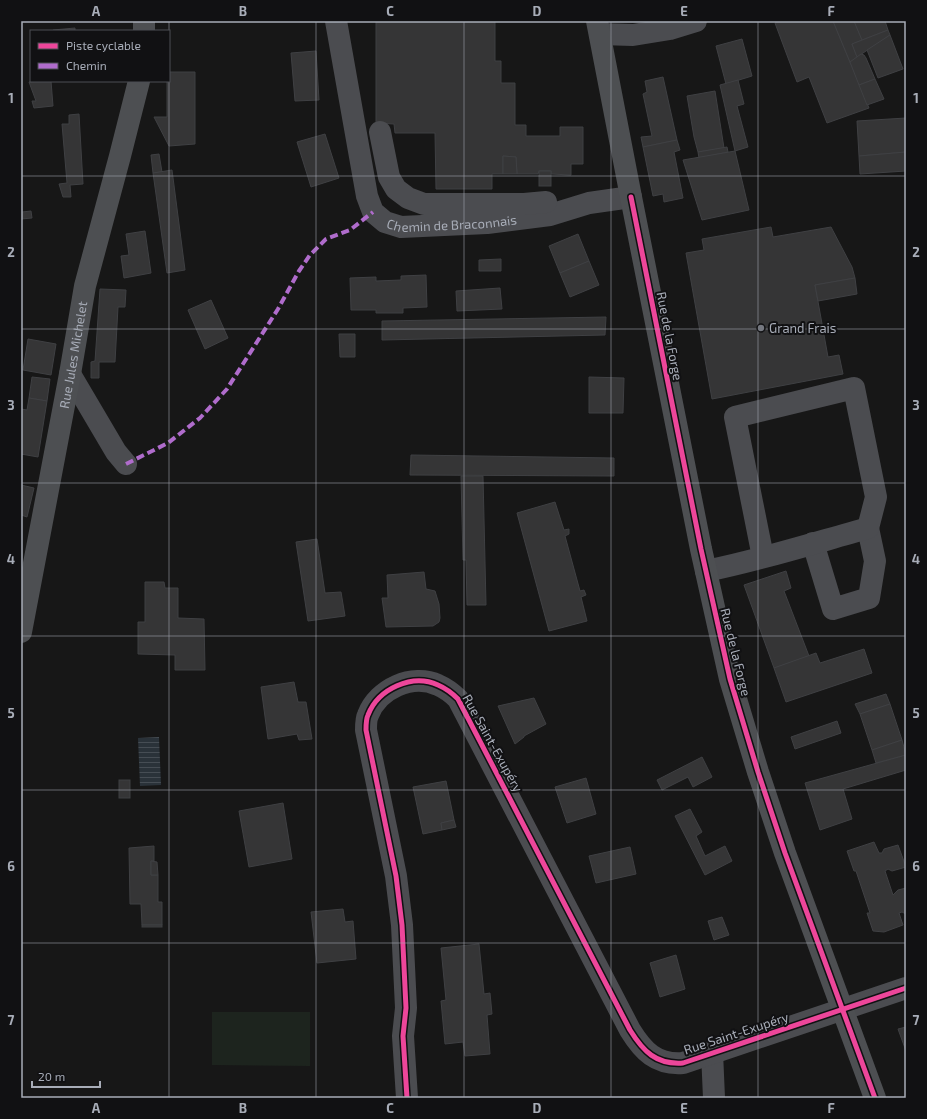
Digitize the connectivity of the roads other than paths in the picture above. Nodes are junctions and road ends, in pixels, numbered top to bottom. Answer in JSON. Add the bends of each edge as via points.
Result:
{"nodes":[{"id":1,"x":336,"y":21,"type":"edge"},
{"id":2,"x":696,"y":21,"type":"edge"},
{"id":3,"x":598,"y":28,"type":"edge"},
{"id":4,"x":139,"y":82,"type":"edge"},
{"id":5,"x":380,"y":132,"type":"dead end"},
{"id":6,"x":631,"y":197,"type":"junction"},
{"id":7,"x":589,"y":203,"type":"junction"},
{"id":8,"x":70,"y":374,"type":"junction"},
{"id":9,"x":126,"y":464,"type":"dead end"},
{"id":10,"x":868,"y":528,"type":"junction"},
{"id":11,"x":813,"y":543,"type":"junction"},
{"id":12,"x":763,"y":557,"type":"junction"},
{"id":13,"x":706,"y":571,"type":"junction"},
{"id":14,"x":21,"y":632,"type":"edge"},
{"id":15,"x":906,"y":988,"type":"edge"},
{"id":16,"x":842,"y":1011,"type":"junction"},
{"id":17,"x":712,"y":1052,"type":"junction"},
{"id":18,"x":406,"y":1098,"type":"edge"},
{"id":19,"x":714,"y":1098,"type":"edge"},
{"id":20,"x":874,"y":1098,"type":"edge"}],
"edges":[{"from":1,"to":7,"type":"street","name":"Chemin de Braconnais","via":[[367,196],[373,212],[385,222],[401,227],[487,223],[550,215]]},
{"from":2,"to":3,"type":"street","via":[[670,29],[633,35]]},
{"from":3,"to":6,"type":"main road","name":"Rue de la Forge"},
{"from":4,"to":8,"type":"main road","name":"Rue Jules Michelet","via":[[85,286]]},
{"from":5,"to":7,"type":"street","via":[[389,177],[396,189],[408,198],[424,204],[524,204],[552,201]]},
{"from":6,"to":7,"type":"street","name":"Chemin de Braconnais"},
{"from":6,"to":13,"type":"main road","name":"Rue de la Forge"},
{"from":8,"to":9,"type":"street","via":[[116,452]]},
{"from":8,"to":14,"type":"main road","name":"Rue Jules Michelet"},
{"from":10,"to":11,"type":"street"},
{"from":10,"to":11,"type":"street","via":[[875,561],[869,598],[833,609]]},
{"from":10,"to":12,"type":"street","via":[[876,497],[854,388],[735,417]]},
{"from":11,"to":12,"type":"street"},
{"from":12,"to":13,"type":"street"},
{"from":13,"to":16,"type":"main road","name":"Rue de la Forge","via":[[730,679],[758,772]]},
{"from":15,"to":16,"type":"street","name":"Rue Saint-Exupéry"},
{"from":16,"to":17,"type":"street","name":"Rue Saint-Exupéry"},
{"from":16,"to":20,"type":"main road","name":"Rue de la Forge"},
{"from":17,"to":18,"type":"street","name":"Rue Saint-Exupéry","via":[[683,1063],[674,1063],[664,1062],[645,1052],[630,1030],[458,699],[437,684],[408,682],[394,687],[378,698],[367,716],[366,730],[396,876],[402,925],[406,1008],[403,1036]]},
{"from":17,"to":19,"type":"street"}]}
